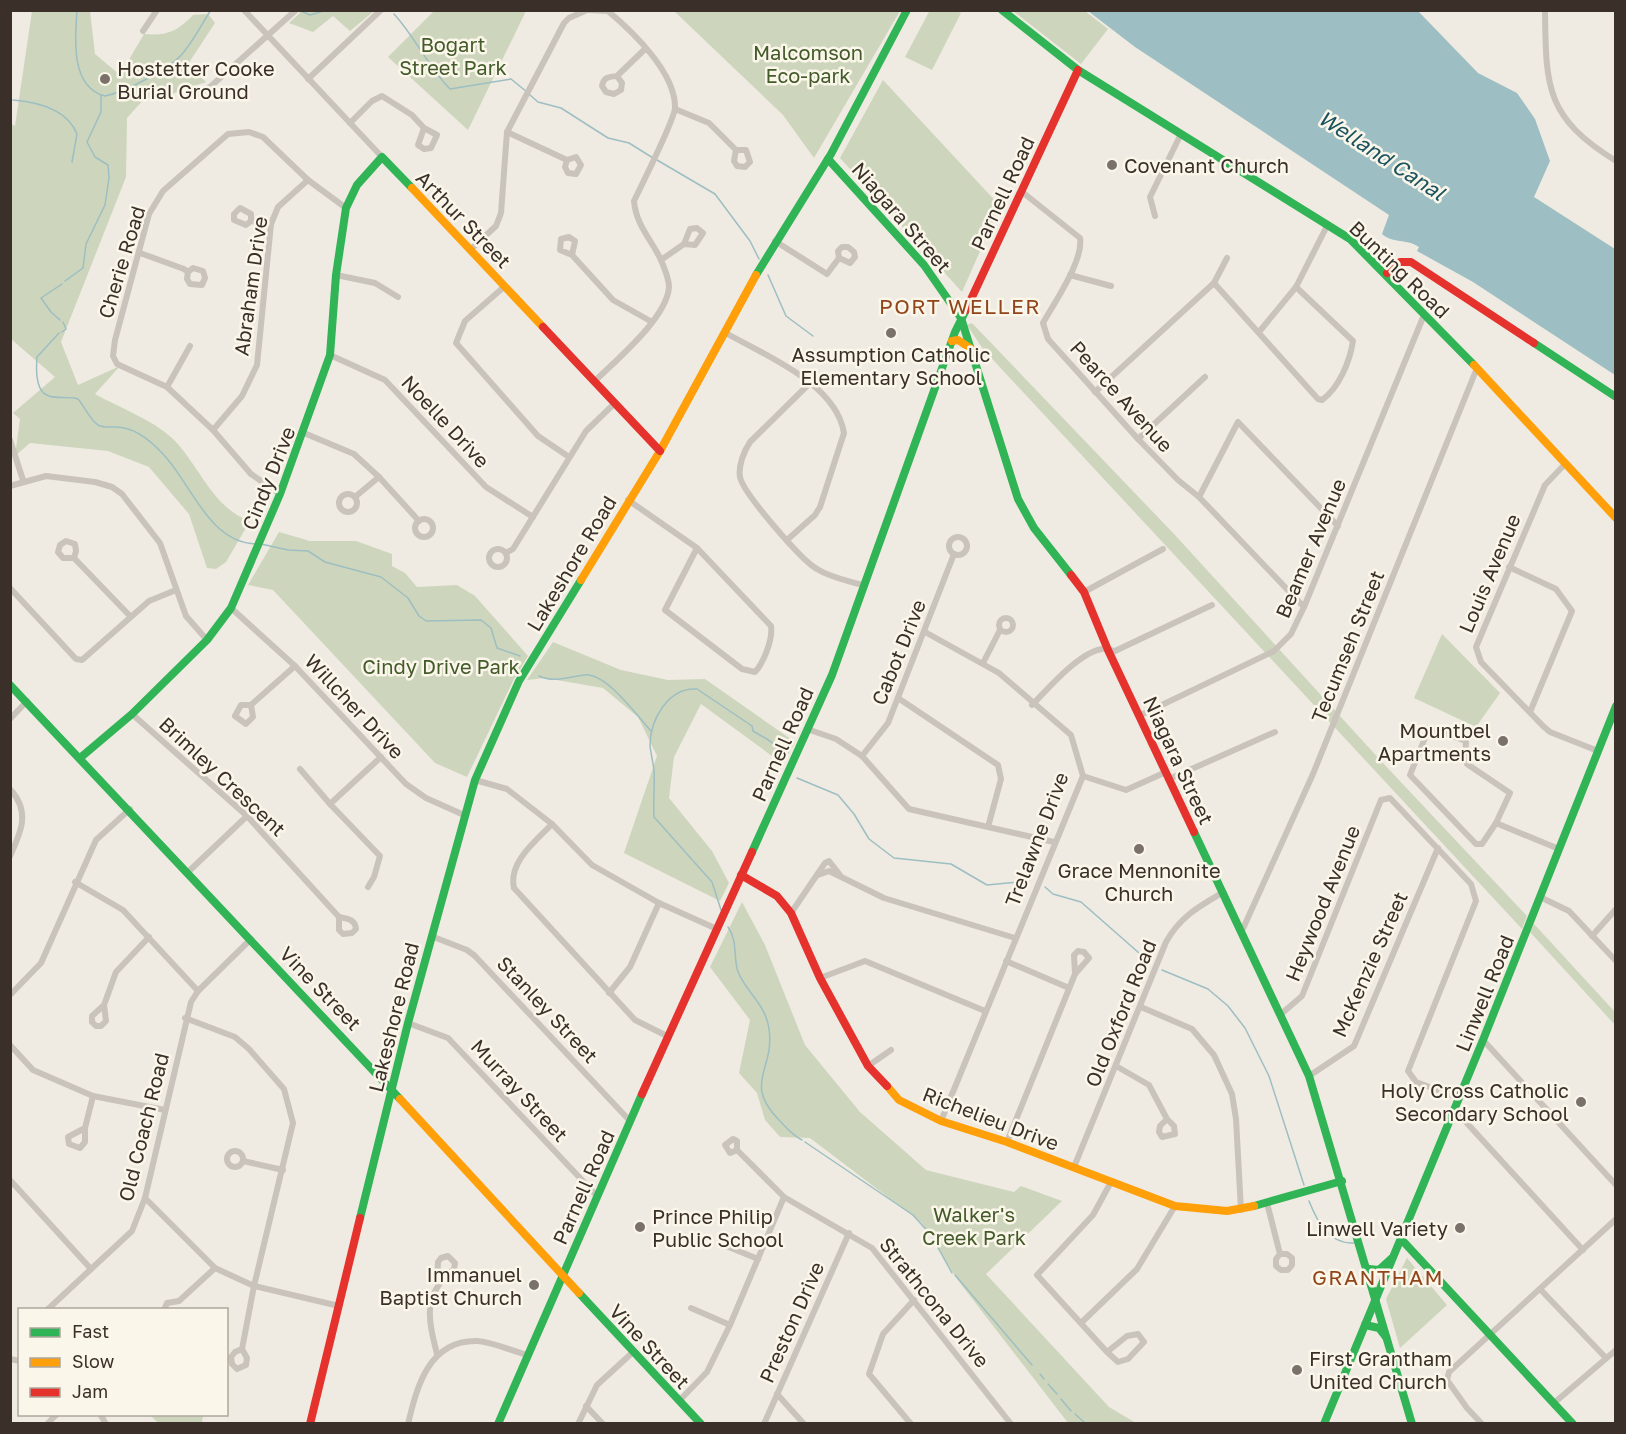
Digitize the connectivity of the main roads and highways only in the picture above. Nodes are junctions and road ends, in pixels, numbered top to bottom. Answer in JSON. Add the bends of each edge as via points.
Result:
{"nodes":[{"id":1,"x":907,"y":10,"type":"edge"},
{"id":2,"x":1002,"y":10,"type":"edge"},
{"id":3,"x":1078,"y":70,"type":"junction"},
{"id":4,"x":840,"y":138,"type":"junction"},
{"id":5,"x":382,"y":156,"type":"joint"},
{"id":6,"x":828,"y":159,"type":"junction"},
{"id":7,"x":851,"y":183,"type":"junction"},
{"id":8,"x":1387,"y":273,"type":"junction"},
{"id":9,"x":975,"y":290,"type":"junction"},
{"id":10,"x":953,"y":304,"type":"junction"},
{"id":11,"x":961,"y":318,"type":"junction"},
{"id":12,"x":952,"y":341,"type":"junction"},
{"id":13,"x":973,"y":351,"type":"junction"},
{"id":14,"x":1616,"y":397,"type":"edge"},
{"id":15,"x":660,"y":451,"type":"junction"},
{"id":16,"x":1616,"y":518,"type":"edge"},
{"id":17,"x":10,"y":685,"type":"edge"},
{"id":18,"x":1615,"y":711,"type":"edge"},
{"id":19,"x":80,"y":758,"type":"junction"},
{"id":20,"x":741,"y":875,"type":"junction"},
{"id":21,"x":399,"y":1062,"type":"junction"},
{"id":22,"x":378,"y":1072,"type":"junction"},
{"id":23,"x":392,"y":1087,"type":"junction"},
{"id":24,"x":408,"y":1108,"type":"junction"},
{"id":25,"x":386,"y":1116,"type":"junction"},
{"id":26,"x":1342,"y":1181,"type":"junction"},
{"id":27,"x":1401,"y":1239,"type":"junction"},
{"id":28,"x":1395,"y":1254,"type":"junction"},
{"id":29,"x":1369,"y":1269,"type":"junction"},
{"id":30,"x":562,"y":1275,"type":"junction"},
{"id":31,"x":1377,"y":1298,"type":"junction"},
{"id":32,"x":1365,"y":1325,"type":"junction"},
{"id":33,"x":1389,"y":1340,"type":"junction"},
{"id":34,"x":310,"y":1424,"type":"edge"},
{"id":35,"x":498,"y":1424,"type":"edge"},
{"id":36,"x":701,"y":1424,"type":"edge"},
{"id":37,"x":1324,"y":1424,"type":"edge"},
{"id":38,"x":1413,"y":1424,"type":"edge"},
{"id":39,"x":1573,"y":1424,"type":"edge"}],
"edges":[{"from":1,"to":4,"type":"main road","name":"Lakeshore Road"},
{"from":2,"to":3,"type":"main road","name":"Bunting Road"},
{"from":3,"to":8,"type":"main road","name":"Bunting Road","via":[[1328,224]]},
{"from":3,"to":9,"type":"main road","name":"Parnell Road"},
{"from":4,"to":6,"type":"main road","name":"Lakeshore Road"},
{"from":4,"to":7,"type":"main road","via":[[835,152]]},
{"from":5,"to":15,"type":"main road","name":"Arthur Street"},
{"from":5,"to":19,"type":"main road","name":"Cindy Drive","via":[[357,186],[346,208],[330,355],[304,433],[231,608],[207,640],[132,714]]},
{"from":6,"to":7,"type":"main road","name":"Niagara Street"},
{"from":6,"to":15,"type":"main road","name":"Lakeshore Road","via":[[775,241]]},
{"from":7,"to":10,"type":"main road","name":"Niagara Street"},
{"from":8,"to":14,"type":"main road","via":[[1400,262],[1411,262]]},
{"from":8,"to":16,"type":"main road","name":"Bunting Road"},
{"from":9,"to":10,"type":"main road"},
{"from":9,"to":11,"type":"main road","name":"Parnell Road"},
{"from":10,"to":11,"type":"main road","name":"Niagara Street"},
{"from":11,"to":12,"type":"main road","name":"Parnell Road"},
{"from":11,"to":13,"type":"main road","name":"Niagara Street"},
{"from":12,"to":13,"type":"main road","via":[[958,340]]},
{"from":12,"to":20,"type":"main road","name":"Parnell Road","via":[[866,587]]},
{"from":13,"to":26,"type":"main road","name":"Niagara Street","via":[[1018,499],[1034,528],[1084,592],[1309,1076]]},
{"from":15,"to":21,"type":"main road","name":"Lakeshore Road","via":[[519,681],[475,780]]},
{"from":17,"to":19,"type":"main road","name":"Vine Street"},
{"from":18,"to":27,"type":"main road","name":"Linwell Road"},
{"from":19,"to":22,"type":"main road","name":"Vine Street"},
{"from":20,"to":26,"type":"main road","name":"Richelieu Drive","via":[[777,896],[791,913],[819,978],[868,1066],[899,1100],[941,1121],[1174,1206],[1241,1210]]},
{"from":20,"to":30,"type":"main road","name":"Parnell Road"},
{"from":21,"to":22,"type":"main road","via":[[392,1072]]},
{"from":21,"to":23,"type":"main road","name":"Lakeshore Road"},
{"from":22,"to":23,"type":"main road","name":"Vine Street"},
{"from":23,"to":24,"type":"main road","name":"Vine Street"},
{"from":23,"to":25,"type":"main road","name":"Lakeshore Road"},
{"from":24,"to":25,"type":"main road","via":[[398,1108]]},
{"from":24,"to":30,"type":"main road","name":"Vine Street"},
{"from":25,"to":34,"type":"main road","name":"Lakeshore Road"},
{"from":26,"to":29,"type":"main road","name":"Niagara Street"},
{"from":27,"to":28,"type":"main road","name":"Linwell Road"},
{"from":27,"to":39,"type":"main road"},
{"from":28,"to":29,"type":"main road","via":[[1379,1270]]},
{"from":28,"to":31,"type":"main road","name":"Linwell Road"},
{"from":29,"to":31,"type":"main road","name":"Niagara Street"},
{"from":30,"to":35,"type":"main road","name":"Parnell Road"},
{"from":30,"to":36,"type":"main road","name":"Vine Street"},
{"from":31,"to":32,"type":"main road","name":"Linwell Road"},
{"from":31,"to":33,"type":"main road","name":"Niagara Street"},
{"from":32,"to":33,"type":"main road","via":[[1379,1328]]},
{"from":32,"to":37,"type":"main road","name":"Linwell Road"},
{"from":33,"to":38,"type":"main road","name":"Niagara Street"}]}
